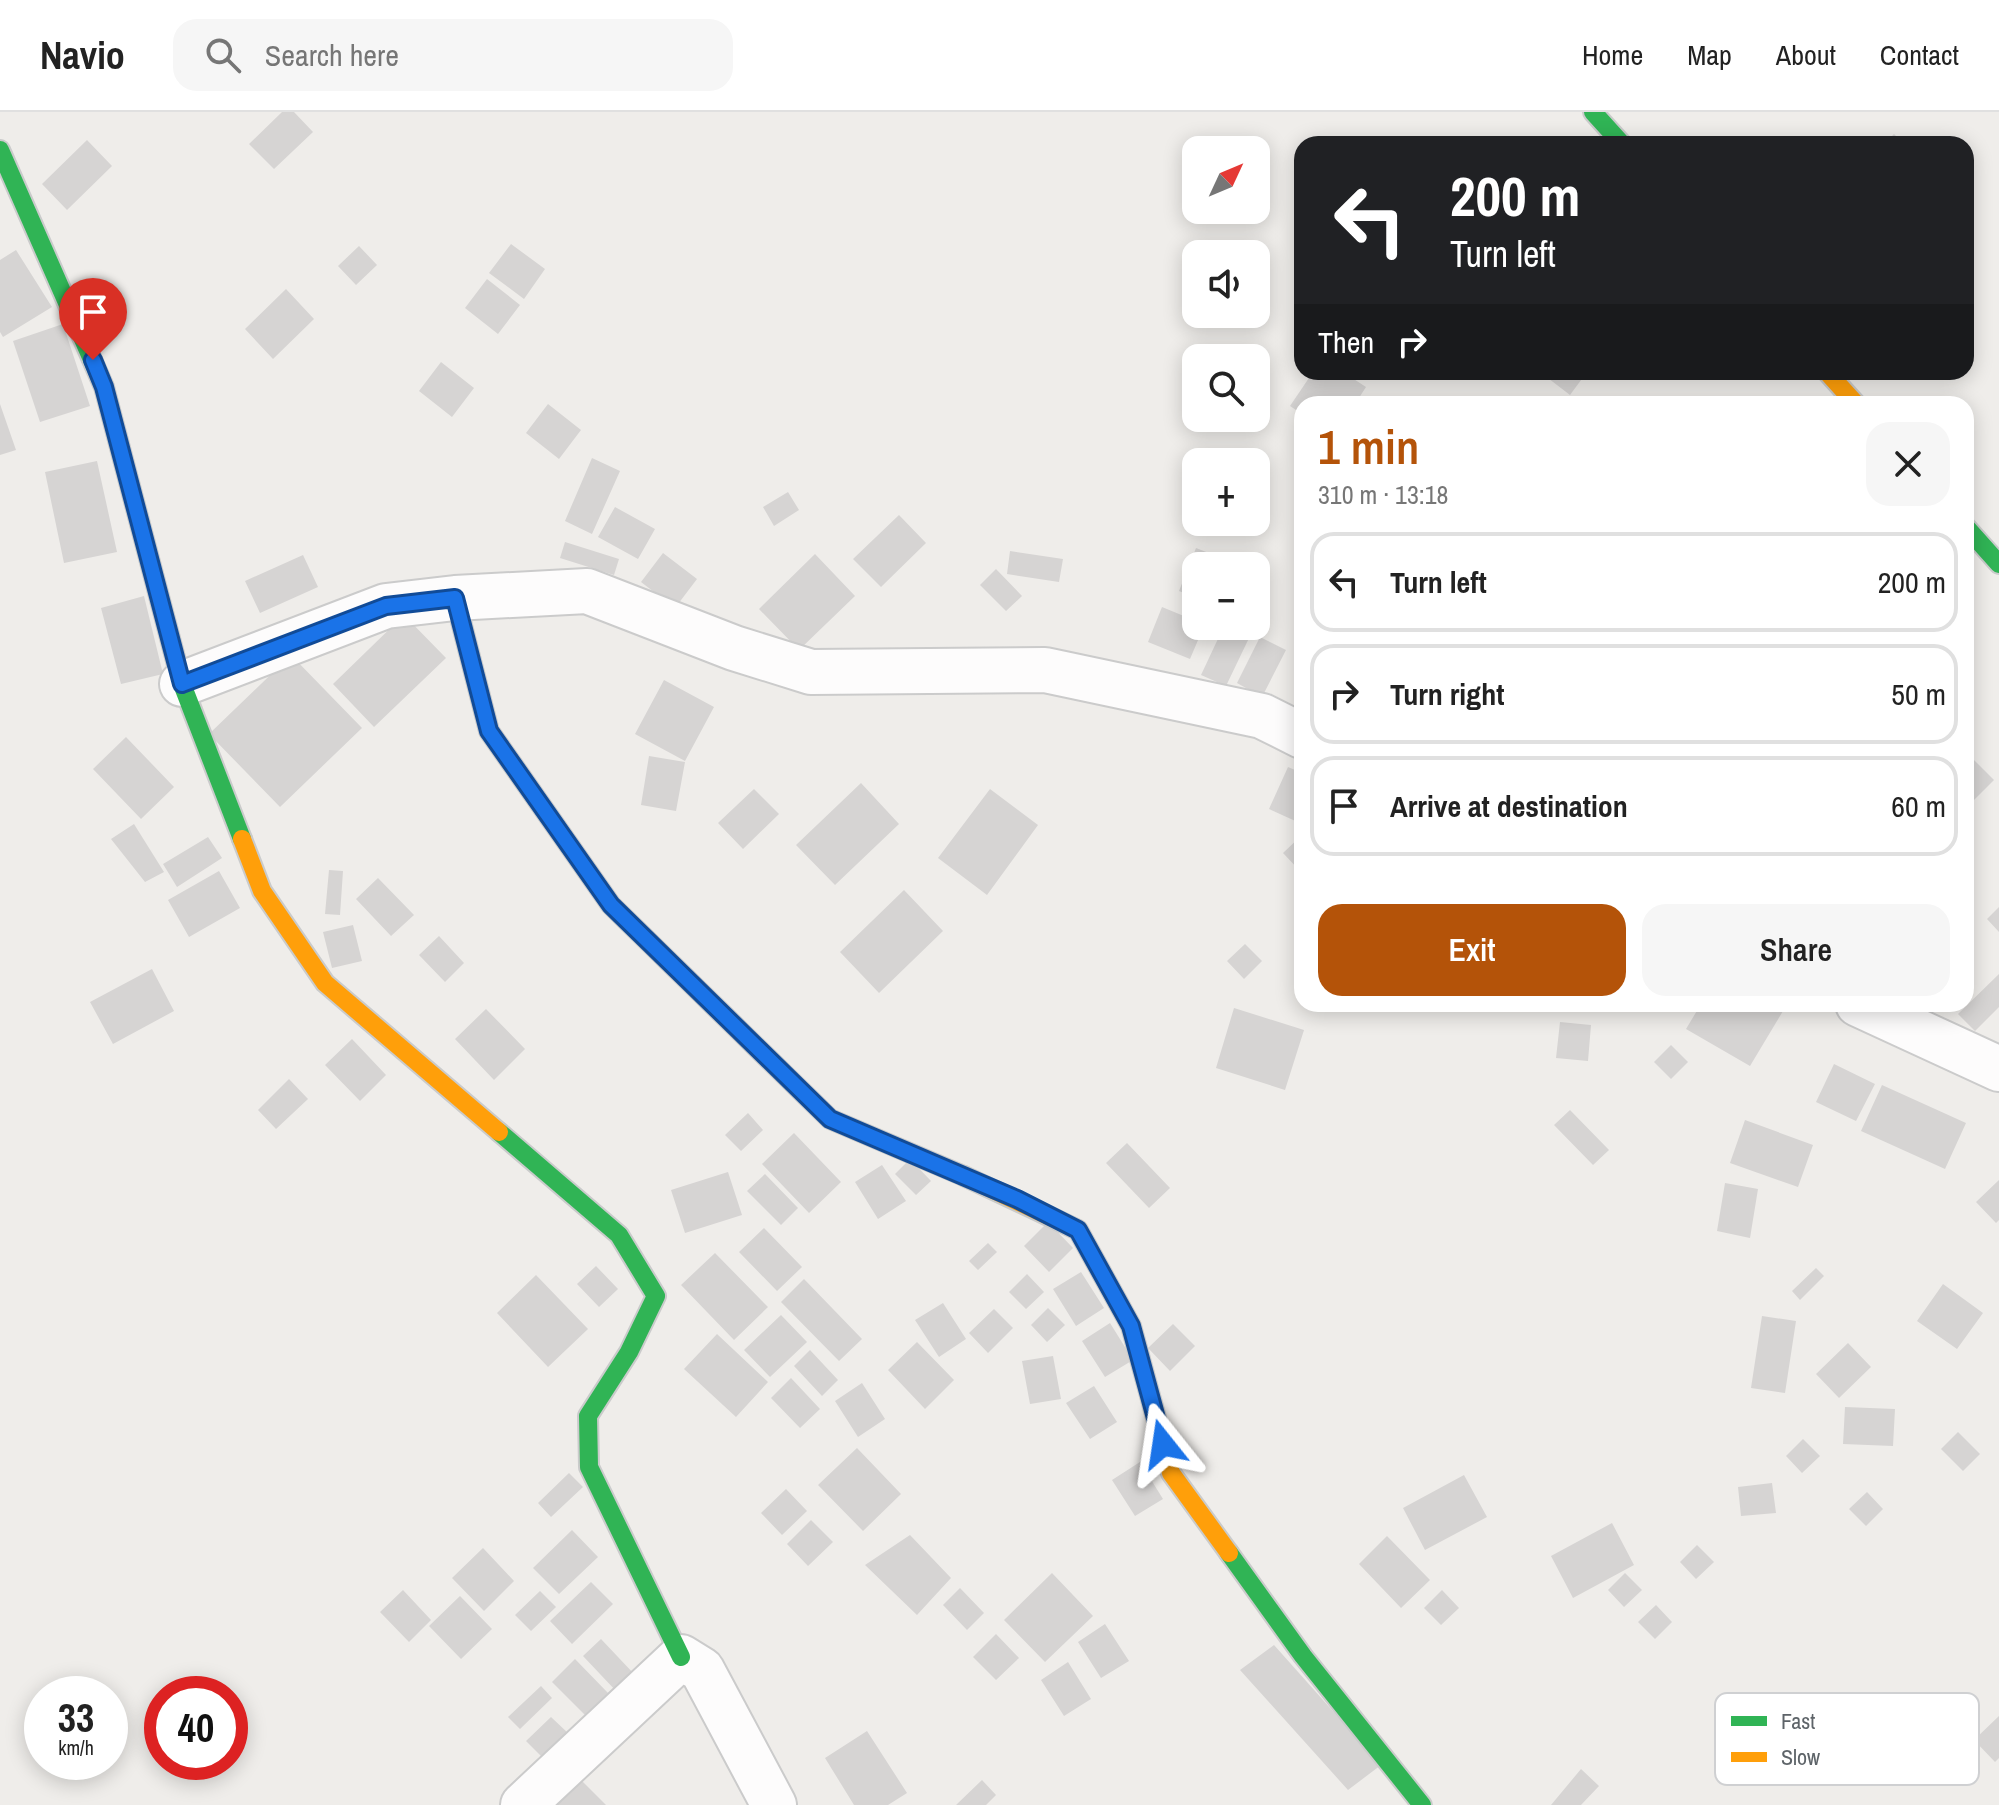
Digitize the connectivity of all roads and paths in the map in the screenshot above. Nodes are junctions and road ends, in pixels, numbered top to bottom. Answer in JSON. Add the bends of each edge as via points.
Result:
{"nodes":[{"id":1,"x":1593,"y":112,"type":"edge"},
{"id":2,"x":1615,"y":136,"type":"edge"},
{"id":3,"x":0,"y":150,"type":"edge"},
{"id":4,"x":1834,"y":380,"type":"edge"},
{"id":5,"x":1849,"y":396,"type":"edge"},
{"id":6,"x":1974,"y":536,"type":"edge"},
{"id":7,"x":1999,"y":564,"type":"edge"},
{"id":8,"x":455,"y":598,"type":"junction"},
{"id":9,"x":182,"y":684,"type":"junction"},
{"id":10,"x":1294,"y":732,"type":"edge"},
{"id":11,"x":1875,"y":1012,"type":"edge"},
{"id":12,"x":1999,"y":1069,"type":"edge"},
{"id":13,"x":681,"y":1657,"type":"junction"},
{"id":14,"x":523,"y":1805,"type":"edge"},
{"id":15,"x":774,"y":1805,"type":"edge"},
{"id":16,"x":1422,"y":1805,"type":"edge"}],
"edges":[{"from":1,"to":2,"type":"street"},
{"from":3,"to":9,"type":"street","via":[[104,387]]},
{"from":4,"to":5,"type":"street"},
{"from":6,"to":7,"type":"street"},
{"from":8,"to":9,"type":"street","via":[[386,606]]},
{"from":8,"to":10,"type":"street","via":[[587,591],[811,672],[1045,670],[1262,716]]},
{"from":8,"to":16,"type":"street","via":[[489,731],[611,905],[830,1119],[1078,1230],[1131,1326],[1171,1473],[1303,1656]]},
{"from":9,"to":13,"type":"street","via":[[262,891],[325,983],[619,1235],[656,1296],[629,1352],[588,1416],[589,1467]]},
{"from":11,"to":12,"type":"street"},
{"from":13,"to":14,"type":"street"},
{"from":13,"to":15,"type":"street","via":[[702,1670]]}]}
